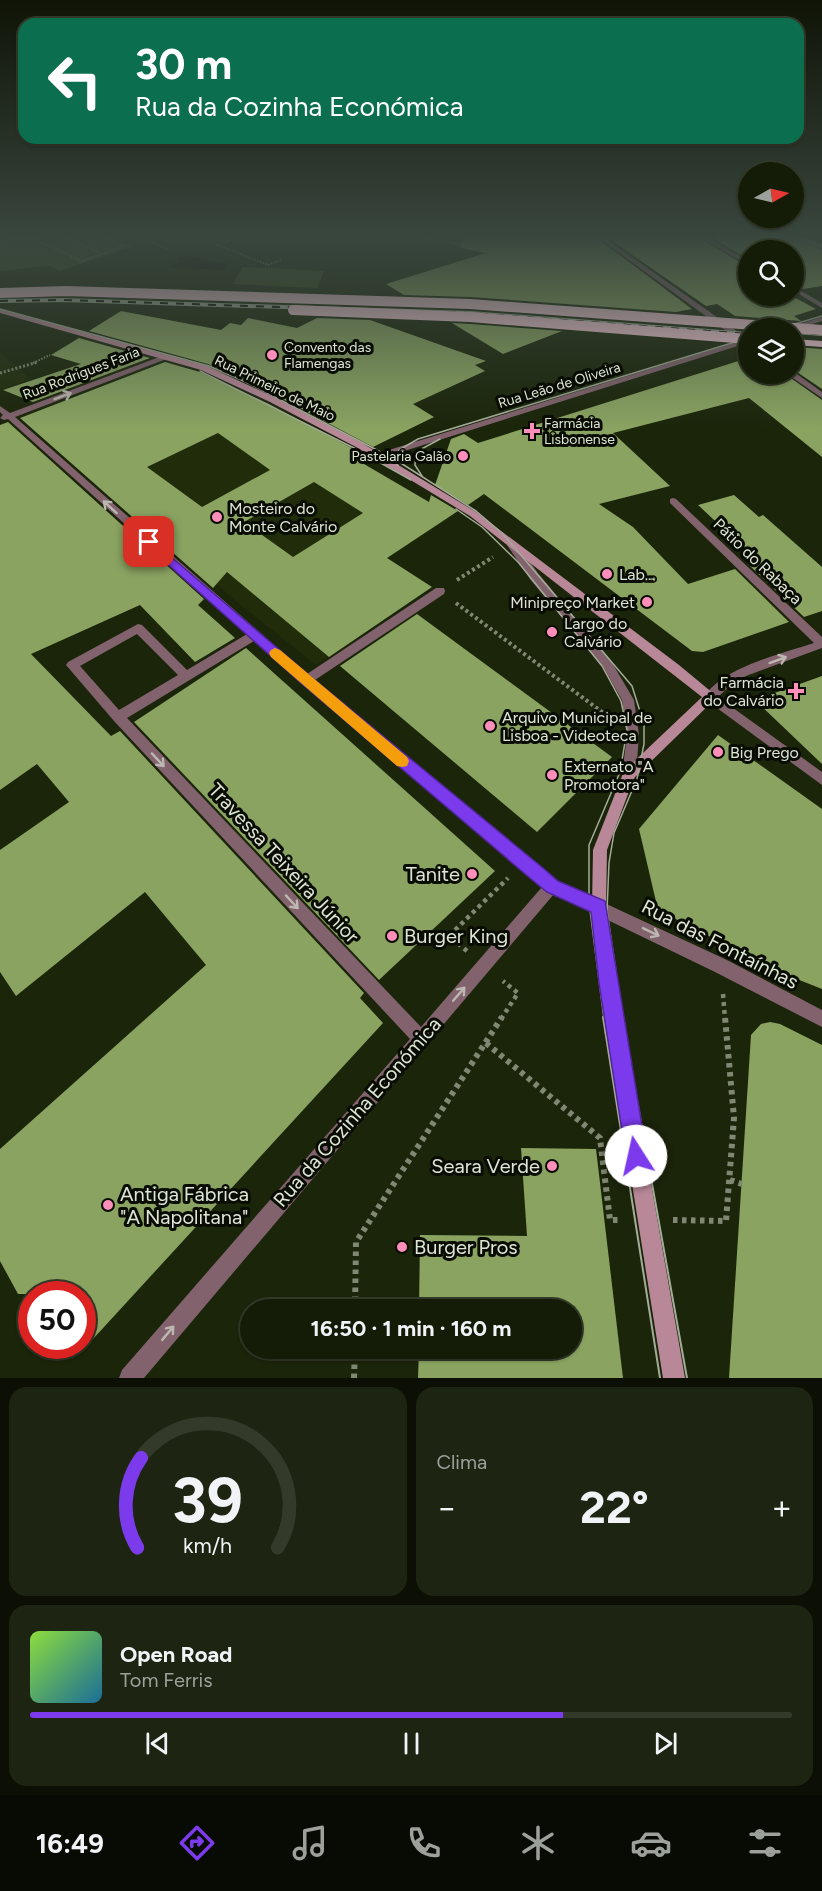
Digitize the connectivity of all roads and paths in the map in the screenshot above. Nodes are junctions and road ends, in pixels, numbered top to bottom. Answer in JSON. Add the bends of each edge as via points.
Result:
{"nodes":[{"id":1,"x":355,"y":300,"type":"edge"},
{"id":2,"x":689,"y":300,"type":"edge"},
{"id":3,"x":0,"y":304,"type":"edge"},
{"id":4,"x":20,"y":304,"type":"dead end"},
{"id":5,"x":213,"y":307,"type":"dead end"},
{"id":6,"x":0,"y":311,"type":"edge"},
{"id":7,"x":822,"y":320,"type":"edge"},
{"id":8,"x":804,"y":325,"type":"edge"},
{"id":9,"x":822,"y":330,"type":"edge"},
{"id":10,"x":738,"y":335,"type":"edge"},
{"id":11,"x":738,"y":341,"type":"edge"},
{"id":12,"x":804,"y":343,"type":"edge"},
{"id":13,"x":822,"y":344,"type":"edge"},
{"id":14,"x":738,"y":345,"type":"edge"},
{"id":15,"x":50,"y":355,"type":"dead end"},
{"id":16,"x":165,"y":358,"type":"junction"},
{"id":17,"x":0,"y":373,"type":"edge"},
{"id":18,"x":804,"y":383,"type":"edge"},
{"id":19,"x":822,"y":396,"type":"edge"},
{"id":20,"x":3,"y":415,"type":"edge"},
{"id":21,"x":379,"y":456,"type":"junction"},
{"id":22,"x":673,"y":501,"type":"dead end"},
{"id":23,"x":512,"y":545,"type":"junction"},
{"id":24,"x":440,"y":591,"type":"junction"},
{"id":25,"x":255,"y":635,"type":"junction"},
{"id":26,"x":822,"y":644,"type":"edge"},
{"id":27,"x":187,"y":677,"type":"junction"},
{"id":28,"x":306,"y":680,"type":"junction"},
{"id":29,"x":710,"y":697,"type":"junction"},
{"id":30,"x":118,"y":717,"type":"junction"},
{"id":31,"x":633,"y":735,"type":"junction"},
{"id":32,"x":629,"y":774,"type":"junction"},
{"id":33,"x":822,"y":779,"type":"edge"},
{"id":34,"x":500,"y":871,"type":"dead end"},
{"id":35,"x":552,"y":886,"type":"junction"},
{"id":36,"x":599,"y":907,"type":"junction"},
{"id":37,"x":484,"y":965,"type":"junction"},
{"id":38,"x":822,"y":1019,"type":"edge"},
{"id":39,"x":420,"y":1038,"type":"junction"},
{"id":40,"x":730,"y":1180,"type":"dead end"},
{"id":41,"x":742,"y":1184,"type":"dead end"},
{"id":42,"x":355,"y":1299,"type":"edge"},
{"id":43,"x":355,"y":1359,"type":"edge"},
{"id":44,"x":130,"y":1378,"type":"edge"},
{"id":45,"x":354,"y":1378,"type":"edge"},
{"id":46,"x":674,"y":1378,"type":"edge"}],
"edges":[{"from":1,"to":9,"type":"highway","bridge":true,"via":[[470,304]]},
{"from":2,"to":10,"type":"street"},
{"from":3,"to":4,"type":"highway"},
{"from":5,"to":11,"type":"highway","bridge":true,"via":[[470,317]]},
{"from":6,"to":16,"type":"main road","name":"Rua Primeiro de Maio"},
{"from":7,"to":8,"type":"street"},
{"from":12,"to":13,"type":"highway"},
{"from":14,"to":21,"type":"street","name":"Rua Leão de Oliveira"},
{"from":15,"to":17,"type":"path"},
{"from":20,"to":16,"type":"street","name":"Rua Rodrigues Faria","one_way":true},
{"from":16,"to":21,"type":"main road","name":"Rua Primeiro de Maio","via":[[213,372]]},
{"from":18,"to":19,"type":"street"},
{"from":25,"to":20,"type":"street","name":"Rua Rodrigues Faria","one_way":true},
{"from":21,"to":23,"type":"main road","name":"Rua Primeiro de Maio","via":[[473,514]]},
{"from":22,"to":26,"type":"street","name":"Pátio do Rabaça"},
{"from":23,"to":24,"type":"path"},
{"from":23,"to":29,"type":"main road"},
{"from":23,"to":31,"type":"street","via":[[607,664],[628,700]]},
{"from":24,"to":28,"type":"street"},
{"from":24,"to":31,"type":"path"},
{"from":25,"to":27,"type":"street"},
{"from":25,"to":28,"type":"street","name":"Rua Rodrigues Faria"},
{"from":29,"to":26,"type":"street","one_way":true,"via":[[742,673]]},
{"from":27,"to":30,"type":"street"},
{"from":27,"to":30,"type":"street","name":"Travessa Teixeira Júnior","via":[[138,628],[72,665]]},
{"from":28,"to":35,"type":"street","name":"Rua Rodrigues Faria"},
{"from":29,"to":32,"type":"main road"},
{"from":29,"to":33,"type":"street"},
{"from":30,"to":39,"type":"street","name":"Travessa Teixeira Júnior","one_way":true},
{"from":31,"to":32,"type":"street"},
{"from":32,"to":36,"type":"main road","via":[[600,850]]},
{"from":34,"to":37,"type":"path","via":[[508,878],[449,936]]},
{"from":35,"to":36,"type":"street"},
{"from":35,"to":37,"type":"street","name":"Rua da Cozinha Económica"},
{"from":36,"to":38,"type":"street","name":"Rua das Fontaínhas","one_way":true},
{"from":36,"to":46,"type":"main road","via":[[608,983]]},
{"from":39,"to":37,"type":"street","name":"Rua da Cozinha Económica","one_way":true},
{"from":37,"to":42,"type":"path","via":[[518,993],[356,1242]]},
{"from":44,"to":39,"type":"street","name":"Rua da Cozinha Económica","one_way":true},
{"from":40,"to":41,"type":"path"},
{"from":43,"to":45,"type":"path"}]}
